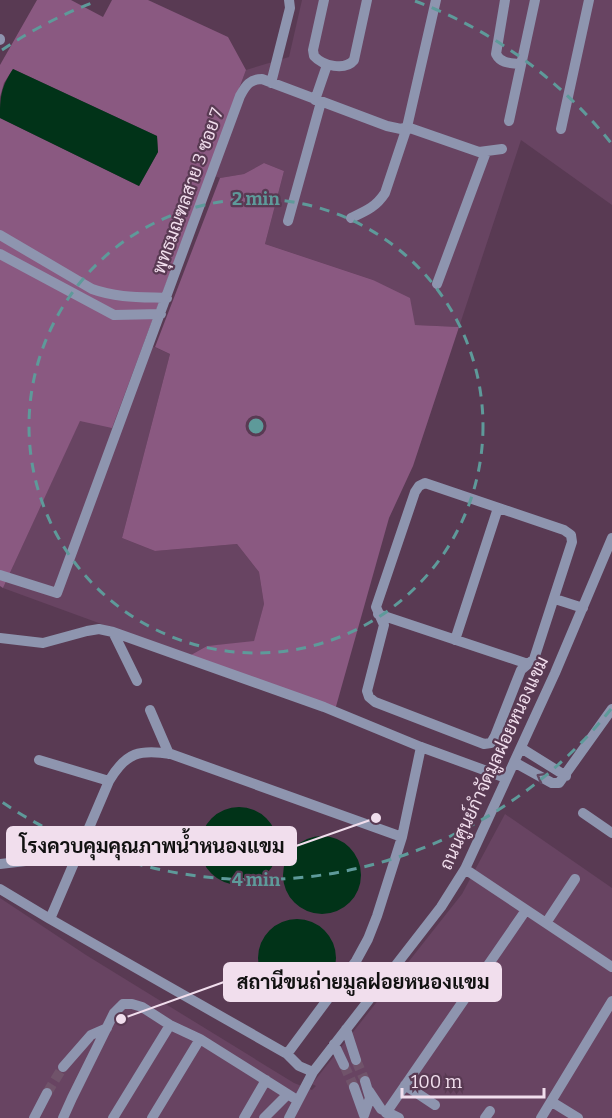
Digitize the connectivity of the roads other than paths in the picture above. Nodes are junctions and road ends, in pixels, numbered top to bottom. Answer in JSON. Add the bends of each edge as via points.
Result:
{"nodes":[{"id":1,"x":289,"y":0,"type":"edge"},
{"id":2,"x":324,"y":0,"type":"edge"},
{"id":3,"x":367,"y":0,"type":"edge"},
{"id":4,"x":436,"y":0,"type":"edge"},
{"id":5,"x":506,"y":0,"type":"edge"},
{"id":6,"x":535,"y":0,"type":"edge"},
{"id":7,"x":589,"y":0,"type":"edge"},
{"id":8,"x":521,"y":64,"type":"junction"},
{"id":9,"x":327,"y":65,"type":"junction"},
{"id":10,"x":271,"y":83,"type":"junction"},
{"id":11,"x":318,"y":101,"type":"junction"},
{"id":12,"x":509,"y":121,"type":"dead end"},
{"id":13,"x":407,"y":127,"type":"junction"},
{"id":14,"x":561,"y":129,"type":"dead end"},
{"id":15,"x":502,"y":149,"type":"dead end"},
{"id":16,"x":486,"y":152,"type":"junction"},
{"id":17,"x":351,"y":218,"type":"dead end"},
{"id":18,"x":288,"y":221,"type":"dead end"},
{"id":19,"x":0,"y":235,"type":"edge"},
{"id":20,"x":0,"y":254,"type":"edge"},
{"id":21,"x":437,"y":284,"type":"dead end"},
{"id":22,"x":167,"y":298,"type":"junction"},
{"id":23,"x":161,"y":314,"type":"junction"},
{"id":24,"x":498,"y":507,"type":"junction"},
{"id":25,"x":612,"y":538,"type":"edge"},
{"id":26,"x":608,"y":558,"type":"edge"},
{"id":27,"x":0,"y":575,"type":"edge"},
{"id":28,"x":555,"y":599,"type":"junction"},
{"id":29,"x":583,"y":608,"type":"junction"},
{"id":30,"x":378,"y":614,"type":"junction"},
{"id":31,"x":113,"y":632,"type":"junction"},
{"id":32,"x":0,"y":638,"type":"edge"},
{"id":33,"x":455,"y":640,"type":"junction"},
{"id":34,"x":528,"y":664,"type":"junction"},
{"id":35,"x":137,"y":681,"type":"dead end"},
{"id":36,"x":612,"y":709,"type":"edge"},
{"id":37,"x":150,"y":711,"type":"dead end"},
{"id":38,"x":421,"y":747,"type":"junction"},
{"id":39,"x":521,"y":748,"type":"junction"},
{"id":40,"x":169,"y":754,"type":"junction"},
{"id":41,"x":39,"y":760,"type":"dead end"},
{"id":42,"x":514,"y":762,"type":"junction"},
{"id":43,"x":566,"y":776,"type":"junction"},
{"id":44,"x":506,"y":778,"type":"junction"},
{"id":45,"x":109,"y":781,"type":"junction"},
{"id":46,"x":582,"y":813,"type":"dead end"},
{"id":47,"x":88,"y":830,"type":"junction"},
{"id":48,"x":612,"y":833,"type":"edge"},
{"id":49,"x":402,"y":837,"type":"junction"},
{"id":50,"x":0,"y":864,"type":"edge"},
{"id":51,"x":465,"y":869,"type":"junction"},
{"id":52,"x":575,"y":879,"type":"dead end"},
{"id":53,"x":0,"y":889,"type":"edge"},
{"id":54,"x":526,"y":910,"type":"junction"},
{"id":55,"x":50,"y":919,"type":"junction"},
{"id":56,"x":546,"y":923,"type":"junction"},
{"id":57,"x":612,"y":967,"type":"edge"},
{"id":58,"x":612,"y":1001,"type":"edge"},
{"id":59,"x":170,"y":1024,"type":"junction"},
{"id":60,"x":107,"y":1028,"type":"junction"},
{"id":61,"x":346,"y":1029,"type":"junction"},
{"id":62,"x":200,"y":1039,"type":"junction"},
{"id":63,"x":334,"y":1044,"type":"junction"},
{"id":64,"x":287,"y":1054,"type":"junction"},
{"id":65,"x":356,"y":1060,"type":"tunnel mouth"},
{"id":66,"x":344,"y":1065,"type":"tunnel mouth"},
{"id":67,"x":63,"y":1067,"type":"tunnel mouth"},
{"id":68,"x":313,"y":1072,"type":"junction"},
{"id":69,"x":266,"y":1080,"type":"junction"},
{"id":70,"x":405,"y":1085,"type":"junction"},
{"id":71,"x":354,"y":1087,"type":"tunnel mouth"},
{"id":72,"x":46,"y":1093,"type":"tunnel mouth"},
{"id":73,"x":292,"y":1097,"type":"junction"},
{"id":74,"x":552,"y":1102,"type":"junction"},
{"id":75,"x":435,"y":1105,"type":"dead end"},
{"id":76,"x":386,"y":1113,"type":"junction"},
{"id":77,"x":365,"y":1117,"type":"edge"},
{"id":78,"x":34,"y":1118,"type":"edge"},
{"id":79,"x":63,"y":1118,"type":"edge"},
{"id":80,"x":113,"y":1118,"type":"edge"},
{"id":81,"x":152,"y":1118,"type":"edge"},
{"id":82,"x":244,"y":1118,"type":"edge"},
{"id":83,"x":264,"y":1118,"type":"edge"},
{"id":84,"x":289,"y":1118,"type":"edge"},
{"id":85,"x":399,"y":1118,"type":"edge"},
{"id":86,"x":542,"y":1118,"type":"edge"},
{"id":87,"x":578,"y":1118,"type":"edge"}],
"edges":[{"from":1,"to":10,"type":"street"},
{"from":2,"to":9,"type":"street","via":[[313,50],[318,60]]},
{"from":3,"to":9,"type":"street","via":[[354,60],[344,67]]},
{"from":4,"to":13,"type":"street"},
{"from":5,"to":8,"type":"street","via":[[496,54],[505,63]]},
{"from":6,"to":8,"type":"street"},
{"from":7,"to":14,"type":"street"},
{"from":8,"to":12,"type":"street"},
{"from":9,"to":11,"type":"street"},
{"from":10,"to":11,"type":"street","name":"พุทธมณฑลสาย 3 ซอย 7"},
{"from":10,"to":22,"type":"street","name":"พุทธมณฑลสาย 3 ซอย 7","via":[[254,79],[240,96]]},
{"from":11,"to":13,"type":"street","name":"พุทธมณฑลสาย 3 ซอย 7","via":[[395,129]]},
{"from":11,"to":18,"type":"street"},
{"from":13,"to":16,"type":"street","name":"พุทธมณฑลสาย 3 ซอย 7"},
{"from":13,"to":17,"type":"street","via":[[385,193],[373,207]]},
{"from":15,"to":16,"type":"street"},
{"from":16,"to":21,"type":"street"},
{"from":19,"to":22,"type":"street","via":[[92,289],[118,297]]},
{"from":20,"to":23,"type":"street","via":[[114,315]]},
{"from":22,"to":23,"type":"street","name":"พุทธมณฑลสาย 3 ซอย 7"},
{"from":23,"to":27,"type":"street","name":"พุทธมณฑลสาย 3 ซอย 7","via":[[57,593]]},
{"from":24,"to":28,"type":"street","via":[[571,534]]},
{"from":24,"to":30,"type":"street","via":[[424,483],[419,486],[376,607]]},
{"from":24,"to":33,"type":"street"},
{"from":25,"to":26,"type":"street","name":"ถนนศูนย์กำจัดมูลฝอยหนองแขม"},
{"from":26,"to":29,"type":"street","name":"ถนนศูนย์กำจัดมูลฝอยหนองแขม"},
{"from":28,"to":29,"type":"street"},
{"from":28,"to":34,"type":"street","via":[[534,659]]},
{"from":29,"to":39,"type":"street","name":"ถนนศูนย์กำจัดมูลฝอยหนองแขม"},
{"from":30,"to":33,"type":"street"},
{"from":30,"to":34,"type":"street","via":[[384,625],[367,691],[369,698],[483,744],[491,743],[495,736],[516,680]]},
{"from":31,"to":32,"type":"street","via":[[99,629],[43,643]]},
{"from":31,"to":35,"type":"street"},
{"from":31,"to":38,"type":"street","via":[[324,707]]},
{"from":33,"to":34,"type":"street"},
{"from":36,"to":43,"type":"street"},
{"from":37,"to":40,"type":"street"},
{"from":38,"to":44,"type":"street"},
{"from":38,"to":49,"type":"street"},
{"from":39,"to":42,"type":"street","name":"ถนนศูนย์กำจัดมูลฝอยหนองแขม"},
{"from":39,"to":43,"type":"street"},
{"from":40,"to":45,"type":"street","via":[[133,754],[118,766]]},
{"from":40,"to":49,"type":"street"},
{"from":41,"to":45,"type":"street"},
{"from":43,"to":42,"type":"street","one_way":true,"via":[[559,783],[552,783]]},
{"from":42,"to":44,"type":"street","name":"ถนนศูนย์กำจัดมูลฝอยหนองแขม"},
{"from":44,"to":51,"type":"street","name":"ถนนศูนย์กำจัดมูลฝอยหนองแขม"},
{"from":45,"to":47,"type":"street"},
{"from":46,"to":48,"type":"street"},
{"from":47,"to":50,"type":"street","via":[[34,860]]},
{"from":47,"to":55,"type":"street"},
{"from":49,"to":64,"type":"street","via":[[364,946]]},
{"from":51,"to":54,"type":"street"},
{"from":51,"to":61,"type":"street","name":"ถนนศูนย์กำจัดมูลฝอยหนองแขม","via":[[441,907]]},
{"from":52,"to":56,"type":"street"},
{"from":53,"to":55,"type":"street"},
{"from":54,"to":56,"type":"street"},
{"from":54,"to":70,"type":"street"},
{"from":55,"to":64,"type":"street"},
{"from":56,"to":57,"type":"street"},
{"from":58,"to":74,"type":"street"},
{"from":59,"to":60,"type":"street","via":[[142,1007],[123,1004]]},
{"from":59,"to":62,"type":"street"},
{"from":59,"to":80,"type":"street"},
{"from":60,"to":67,"type":"street","via":[[91,1035]]},
{"from":60,"to":79,"type":"street"},
{"from":61,"to":63,"type":"street","name":"ถนนศูนย์กำจัดมูลฝอยหนองแขม"},
{"from":61,"to":65,"type":"street"},
{"from":62,"to":69,"type":"street"},
{"from":62,"to":81,"type":"street"},
{"from":63,"to":66,"type":"street"},
{"from":63,"to":68,"type":"street","name":"ถนนศูนย์กำจัดมูลฝอยหนองแขม"},
{"from":64,"to":68,"type":"street","via":[[299,1066]]},
{"from":68,"to":73,"type":"street","name":"ถนนศูนย์กำจัดมูลฝอยหนองแขม"},
{"from":69,"to":73,"type":"street"},
{"from":69,"to":82,"type":"street"},
{"from":70,"to":75,"type":"street"},
{"from":70,"to":76,"type":"street"},
{"from":71,"to":77,"type":"street"},
{"from":72,"to":78,"type":"street"},
{"from":73,"to":83,"type":"street"},
{"from":73,"to":84,"type":"street"},
{"from":74,"to":86,"type":"street"},
{"from":74,"to":87,"type":"street"},
{"from":76,"to":77,"type":"street","via":[[367,1086],[370,1098]]},
{"from":76,"to":85,"type":"street"}]}
